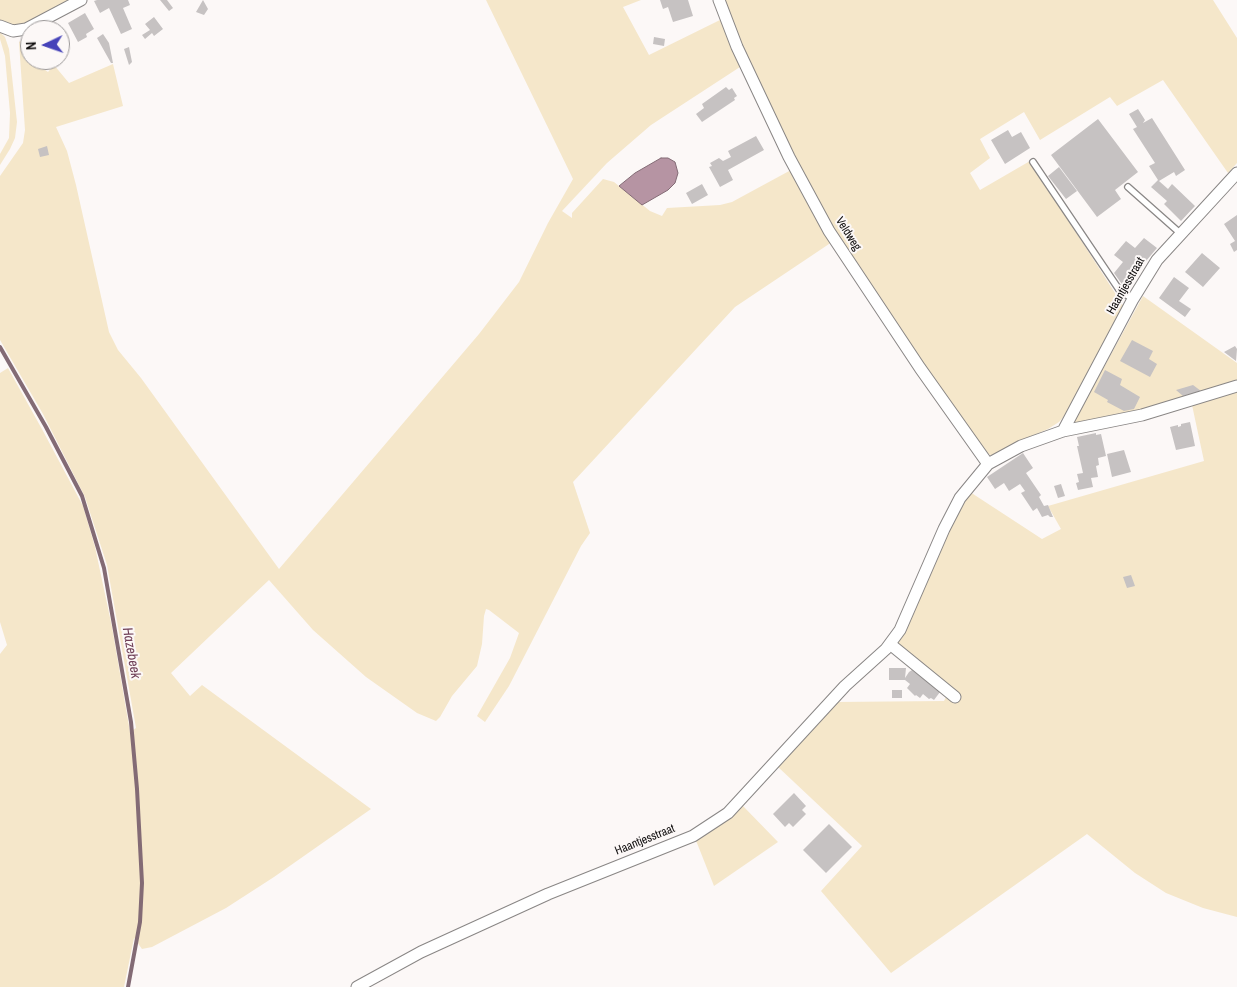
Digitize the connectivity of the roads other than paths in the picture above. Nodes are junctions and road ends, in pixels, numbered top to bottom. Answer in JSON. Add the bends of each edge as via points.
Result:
{"nodes":[{"id":1,"x":81,"y":0,"type":"edge"},
{"id":2,"x":719,"y":0,"type":"edge"},
{"id":3,"x":0,"y":26,"type":"edge"},
{"id":4,"x":1034,"y":162,"type":"dead end"},
{"id":5,"x":1235,"y":179,"type":"edge"},
{"id":6,"x":1128,"y":187,"type":"dead end"},
{"id":7,"x":1181,"y":234,"type":"junction"},
{"id":8,"x":1133,"y":299,"type":"junction"},
{"id":9,"x":1237,"y":386,"type":"edge"},
{"id":10,"x":1063,"y":431,"type":"junction"},
{"id":11,"x":988,"y":464,"type":"junction"},
{"id":12,"x":890,"y":644,"type":"junction"},
{"id":13,"x":955,"y":697,"type":"dead end"},
{"id":14,"x":357,"y":987,"type":"edge"}],
"edges":[{"from":1,"to":3,"type":"street","via":[[26,29],[13,31]]},
{"from":2,"to":11,"type":"street","name":"Veldweg","via":[[736,47],[829,231]]},
{"from":4,"to":8,"type":"lane","via":[[1120,291]]},
{"from":5,"to":7,"type":"street","name":"Haantjesstraat"},
{"from":6,"to":7,"type":"lane"},
{"from":7,"to":8,"type":"street","name":"Haantjesstraat","via":[[1157,260]]},
{"from":8,"to":10,"type":"street","name":"Haantjesstraat"},
{"from":9,"to":10,"type":"street","name":"Haantjesstraat","via":[[1142,415]]},
{"from":10,"to":11,"type":"street","name":"Haantjesstraat","via":[[1021,446]]},
{"from":11,"to":12,"type":"street","name":"Haantjesstraat","via":[[960,498]]},
{"from":12,"to":13,"type":"street"},
{"from":12,"to":14,"type":"street","name":"Haantjesstraat","via":[[845,686],[728,813],[707,827],[693,836],[548,894],[420,952]]}]}
